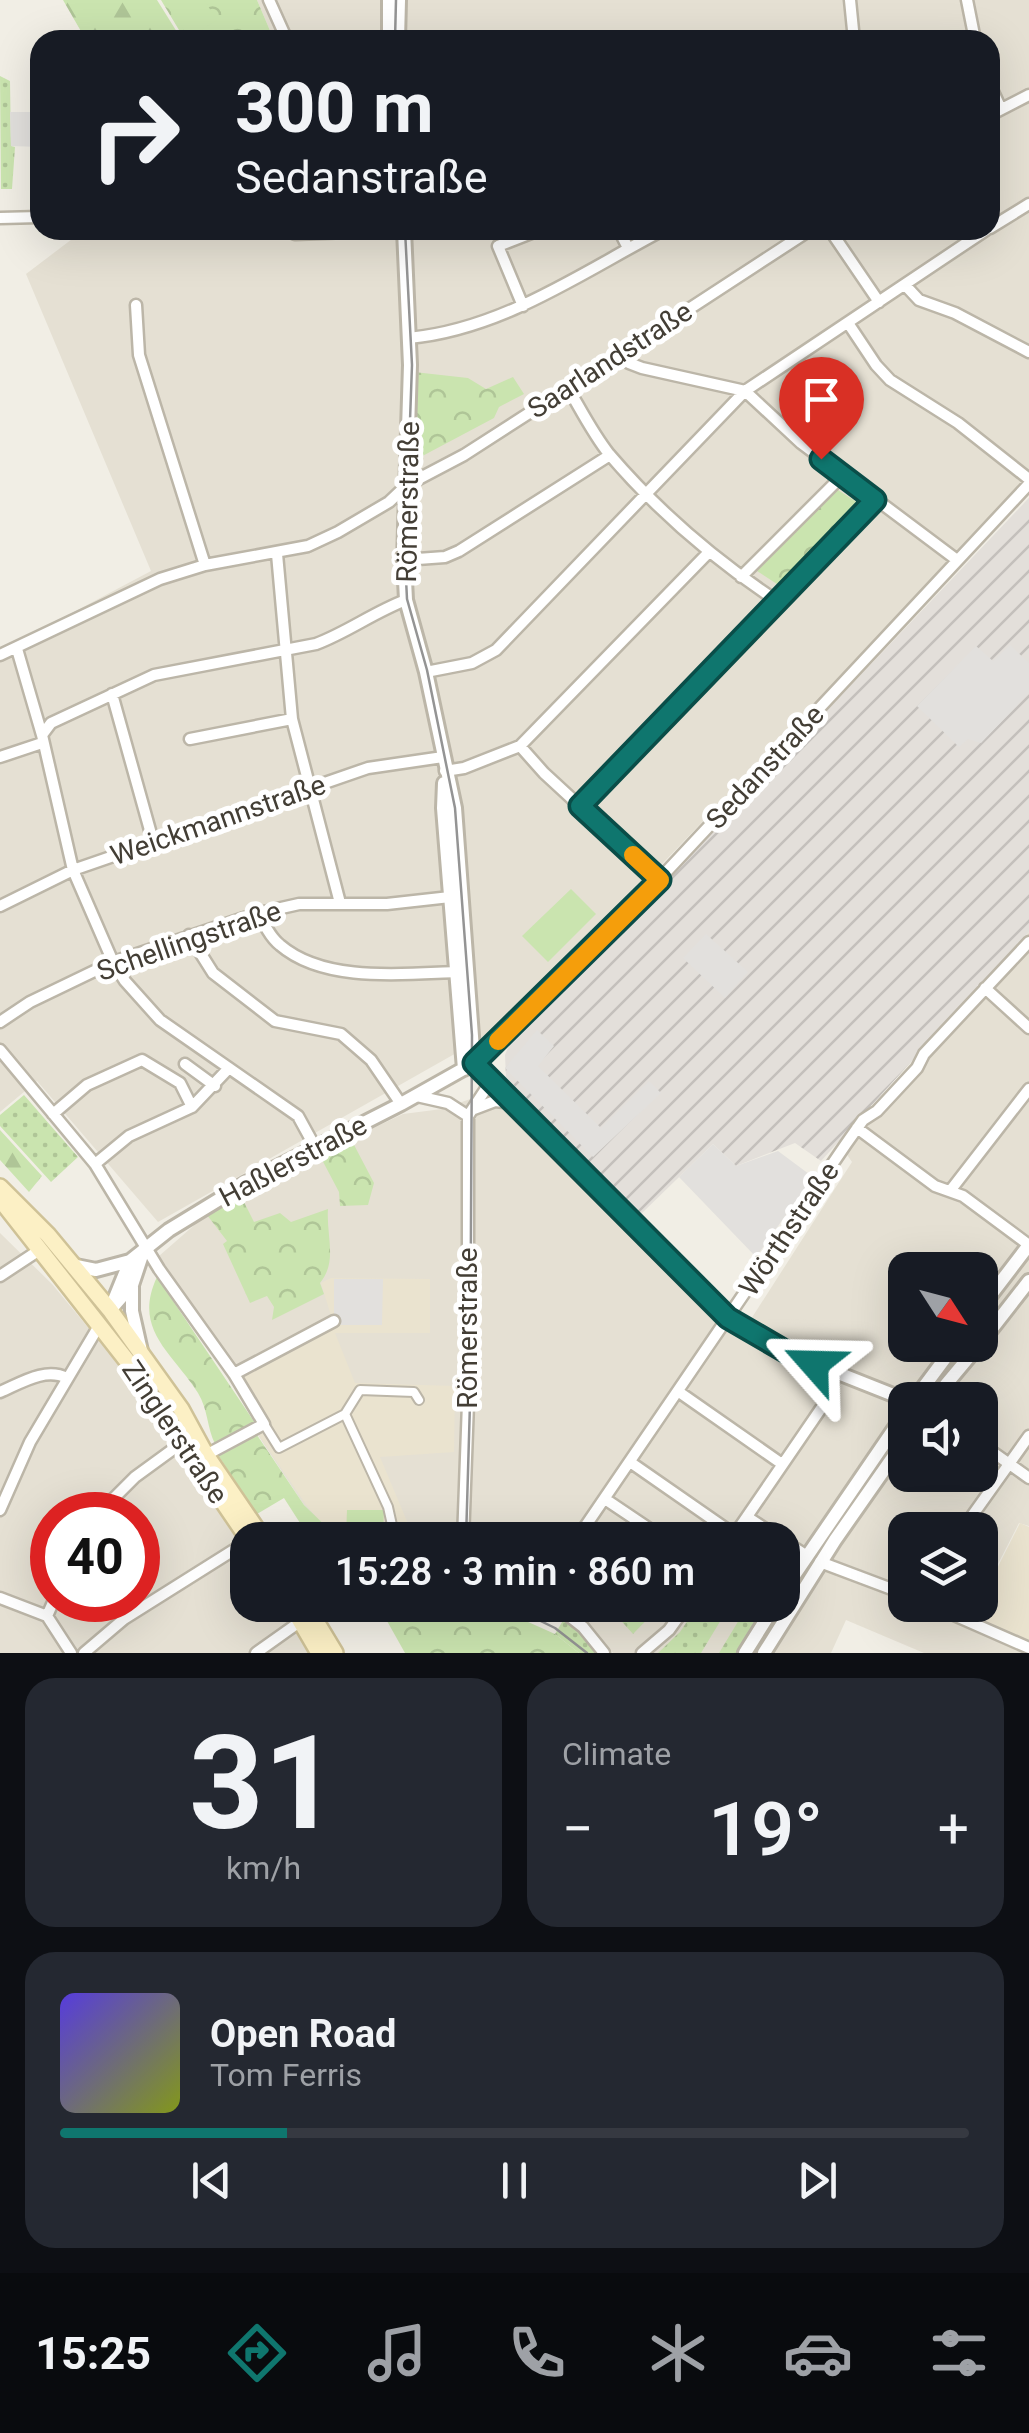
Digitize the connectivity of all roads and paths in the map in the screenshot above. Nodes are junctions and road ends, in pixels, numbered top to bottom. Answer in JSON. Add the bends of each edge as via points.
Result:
{"nodes":[{"id":1,"x":269,"y":0,"type":"edge"},
{"id":2,"x":389,"y":0,"type":"edge"},
{"id":3,"x":399,"y":0,"type":"edge"},
{"id":4,"x":850,"y":0,"type":"edge"},
{"id":5,"x":967,"y":0,"type":"edge"},
{"id":6,"x":282,"y":30,"type":"edge"},
{"id":7,"x":389,"y":30,"type":"edge"},
{"id":8,"x":398,"y":30,"type":"edge"},
{"id":9,"x":853,"y":30,"type":"edge"},
{"id":10,"x":972,"y":30,"type":"edge"},
{"id":11,"x":1029,"y":95,"type":"edge"},
{"id":12,"x":1000,"y":110,"type":"edge"},
{"id":13,"x":1029,"y":204,"type":"edge"},
{"id":14,"x":0,"y":218,"type":"edge"},
{"id":15,"x":30,"y":218,"type":"edge"},
{"id":16,"x":1000,"y":222,"type":"edge"},
{"id":17,"x":404,"y":240,"type":"edge"},
{"id":18,"x":513,"y":240,"type":"edge"},
{"id":19,"x":624,"y":240,"type":"edge"},
{"id":20,"x":644,"y":240,"type":"edge"},
{"id":21,"x":795,"y":240,"type":"edge"},
{"id":22,"x":837,"y":240,"type":"edge"},
{"id":23,"x":972,"y":240,"type":"edge"},
{"id":24,"x":628,"y":248,"type":"junction"},
{"id":25,"x":905,"y":285,"type":"junction"},
{"id":26,"x":879,"y":302,"type":"junction"},
{"id":27,"x":136,"y":306,"type":"dead end"},
{"id":28,"x":523,"y":306,"type":"junction"},
{"id":29,"x":848,"y":323,"type":"junction"},
{"id":30,"x":409,"y":338,"type":"junction"},
{"id":31,"x":621,"y":352,"type":"junction"},
{"id":32,"x":1029,"y":352,"type":"edge"},
{"id":33,"x":568,"y":388,"type":"junction"},
{"id":34,"x":745,"y":391,"type":"junction"},
{"id":35,"x":610,"y":454,"type":"junction"},
{"id":36,"x":842,"y":476,"type":"junction"},
{"id":37,"x":1029,"y":482,"type":"edge"},
{"id":38,"x":407,"y":485,"type":"junction"},
{"id":39,"x":647,"y":493,"type":"junction"},
{"id":40,"x":875,"y":500,"type":"junction"},
{"id":41,"x":708,"y":552,"type":"junction"},
{"id":42,"x":277,"y":554,"type":"junction"},
{"id":43,"x":404,"y":560,"type":"junction"},
{"id":44,"x":957,"y":560,"type":"junction"},
{"id":45,"x":204,"y":565,"type":"junction"},
{"id":46,"x":741,"y":577,"type":"junction"},
{"id":47,"x":406,"y":600,"type":"junction"},
{"id":48,"x":776,"y":601,"type":"junction"},
{"id":49,"x":17,"y":649,"type":"junction"},
{"id":50,"x":286,"y":649,"type":"junction"},
{"id":51,"x":0,"y":655,"type":"edge"},
{"id":52,"x":426,"y":672,"type":"junction"},
{"id":53,"x":112,"y":694,"type":"junction"},
{"id":54,"x":292,"y":719,"type":"junction"},
{"id":55,"x":42,"y":739,"type":"junction"},
{"id":56,"x":190,"y":739,"type":"dead end"},
{"id":57,"x":520,"y":746,"type":"junction"},
{"id":58,"x":0,"y":757,"type":"edge"},
{"id":59,"x":444,"y":764,"type":"junction"},
{"id":60,"x":309,"y":788,"type":"junction"},
{"id":61,"x":580,"y":806,"type":"junction"},
{"id":62,"x":152,"y":841,"type":"junction"},
{"id":63,"x":73,"y":870,"type":"junction"},
{"id":64,"x":660,"y":880,"type":"junction"},
{"id":65,"x":450,"y":897,"type":"junction"},
{"id":66,"x":340,"y":904,"type":"junction"},
{"id":67,"x":0,"y":906,"type":"edge"},
{"id":68,"x":258,"y":913,"type":"junction"},
{"id":69,"x":188,"y":935,"type":"junction"},
{"id":70,"x":1029,"y":942,"type":"edge"},
{"id":71,"x":112,"y":962,"type":"junction"},
{"id":72,"x":456,"y":972,"type":"junction"},
{"id":73,"x":984,"y":988,"type":"junction"},
{"id":74,"x":0,"y":1022,"type":"edge"},
{"id":75,"x":1029,"y":1028,"type":"edge"},
{"id":76,"x":467,"y":1035,"type":"junction"},
{"id":77,"x":0,"y":1050,"type":"edge"},
{"id":78,"x":185,"y":1064,"type":"dead end"},
{"id":79,"x":469,"y":1066,"type":"junction"},
{"id":80,"x":229,"y":1068,"type":"junction"},
{"id":81,"x":491,"y":1081,"type":"junction"},
{"id":82,"x":215,"y":1086,"type":"junction"},
{"id":83,"x":1029,"y":1089,"type":"edge"},
{"id":84,"x":417,"y":1096,"type":"junction"},
{"id":85,"x":512,"y":1103,"type":"junction"},
{"id":86,"x":402,"y":1104,"type":"junction"},
{"id":87,"x":192,"y":1106,"type":"junction"},
{"id":88,"x":470,"y":1112,"type":"junction"},
{"id":89,"x":53,"y":1114,"type":"junction"},
{"id":90,"x":857,"y":1128,"type":"junction"},
{"id":91,"x":315,"y":1146,"type":"junction"},
{"id":92,"x":96,"y":1164,"type":"junction"},
{"id":93,"x":0,"y":1187,"type":"edge"},
{"id":94,"x":950,"y":1191,"type":"junction"},
{"id":95,"x":0,"y":1199,"type":"edge"},
{"id":96,"x":1029,"y":1245,"type":"edge"},
{"id":97,"x":40,"y":1249,"type":"junction"},
{"id":98,"x":145,"y":1250,"type":"junction"},
{"id":99,"x":130,"y":1262,"type":"junction"},
{"id":100,"x":76,"y":1266,"type":"junction"},
{"id":101,"x":0,"y":1276,"type":"edge"},
{"id":102,"x":1029,"y":1281,"type":"edge"},
{"id":103,"x":132,"y":1285,"type":"junction"},
{"id":104,"x":998,"y":1285,"type":"edge"},
{"id":105,"x":110,"y":1310,"type":"junction"},
{"id":106,"x":728,"y":1318,"type":"junction"},
{"id":107,"x":334,"y":1320,"type":"dead end"},
{"id":108,"x":998,"y":1321,"type":"edge"},
{"id":109,"x":100,"y":1324,"type":"junction"},
{"id":110,"x":142,"y":1353,"type":"junction"},
{"id":111,"x":965,"y":1362,"type":"edge"},
{"id":112,"x":838,"y":1373,"type":"junction"},
{"id":113,"x":234,"y":1374,"type":"junction"},
{"id":114,"x":67,"y":1378,"type":"junction"},
{"id":115,"x":948,"y":1382,"type":"edge"},
{"id":116,"x":0,"y":1392,"type":"edge"},
{"id":117,"x":678,"y":1392,"type":"junction"},
{"id":118,"x":888,"y":1393,"type":"edge"},
{"id":119,"x":419,"y":1400,"type":"dead end"},
{"id":120,"x":345,"y":1414,"type":"junction"},
{"id":121,"x":264,"y":1424,"type":"junction"},
{"id":122,"x":1029,"y":1436,"type":"edge"},
{"id":123,"x":888,"y":1440,"type":"edge"},
{"id":124,"x":183,"y":1442,"type":"junction"},
{"id":125,"x":206,"y":1455,"type":"junction"},
{"id":126,"x":998,"y":1455,"type":"edge"},
{"id":127,"x":630,"y":1462,"type":"junction"},
{"id":128,"x":888,"y":1462,"type":"edge"},
{"id":129,"x":1009,"y":1463,"type":"junction"},
{"id":130,"x":782,"y":1464,"type":"junction"},
{"id":131,"x":1029,"y":1478,"type":"edge"},
{"id":132,"x":120,"y":1492,"type":"edge"},
{"id":133,"x":605,"y":1499,"type":"junction"},
{"id":134,"x":0,"y":1510,"type":"edge"},
{"id":135,"x":975,"y":1512,"type":"edge"},
{"id":136,"x":748,"y":1516,"type":"junction"},
{"id":137,"x":241,"y":1522,"type":"edge"},
{"id":138,"x":243,"y":1522,"type":"edge"},
{"id":139,"x":391,"y":1522,"type":"edge"},
{"id":140,"x":464,"y":1522,"type":"edge"},
{"id":141,"x":589,"y":1522,"type":"edge"},
{"id":142,"x":639,"y":1522,"type":"edge"},
{"id":143,"x":711,"y":1522,"type":"edge"},
{"id":144,"x":744,"y":1522,"type":"edge"},
{"id":145,"x":230,"y":1553,"type":"edge"},
{"id":146,"x":814,"y":1559,"type":"junction"},
{"id":147,"x":800,"y":1574,"type":"edge"},
{"id":148,"x":888,"y":1587,"type":"edge"},
{"id":149,"x":0,"y":1598,"type":"edge"},
{"id":150,"x":30,"y":1609,"type":"edge"},
{"id":151,"x":52,"y":1622,"type":"edge"},
{"id":152,"x":296,"y":1622,"type":"edge"},
{"id":153,"x":309,"y":1622,"type":"edge"},
{"id":154,"x":312,"y":1622,"type":"edge"},
{"id":155,"x":577,"y":1622,"type":"edge"},
{"id":156,"x":675,"y":1622,"type":"edge"},
{"id":157,"x":764,"y":1622,"type":"edge"},
{"id":158,"x":970,"y":1622,"type":"edge"},
{"id":159,"x":1029,"y":1648,"type":"edge"},
{"id":160,"x":71,"y":1653,"type":"edge"},
{"id":161,"x":84,"y":1653,"type":"edge"},
{"id":162,"x":256,"y":1653,"type":"edge"},
{"id":163,"x":320,"y":1653,"type":"edge"},
{"id":164,"x":335,"y":1653,"type":"edge"},
{"id":165,"x":604,"y":1653,"type":"edge"},
{"id":166,"x":642,"y":1653,"type":"edge"},
{"id":167,"x":745,"y":1653,"type":"edge"},
{"id":168,"x":764,"y":1653,"type":"edge"}],
"edges":[{"from":1,"to":6,"type":"street"},
{"from":2,"to":7,"type":"street"},
{"from":3,"to":8,"type":"street"},
{"from":4,"to":9,"type":"street"},
{"from":5,"to":10,"type":"street"},
{"from":11,"to":12,"type":"street"},
{"from":13,"to":16,"type":"street"},
{"from":14,"to":15,"type":"street"},
{"from":17,"to":30,"type":"street","name":"Römerstraße"},
{"from":18,"to":28,"type":"street","via":[[498,246]]},
{"from":19,"to":24,"type":"street"},
{"from":20,"to":24,"type":"street"},
{"from":21,"to":31,"type":"street","name":"Saarlandstraße"},
{"from":22,"to":26,"type":"street"},
{"from":23,"to":25,"type":"street"},
{"from":24,"to":28,"type":"street"},
{"from":25,"to":26,"type":"street"},
{"from":25,"to":32,"type":"street","via":[[920,300]]},
{"from":26,"to":29,"type":"street"},
{"from":27,"to":45,"type":"street","via":[[139,354]]},
{"from":28,"to":30,"type":"street","via":[[480,324]]},
{"from":29,"to":34,"type":"street"},
{"from":29,"to":37,"type":"street","via":[[890,380],[958,423]]},
{"from":30,"to":38,"type":"street","name":"Römerstraße"},
{"from":31,"to":33,"type":"street","name":"Saarlandstraße"},
{"from":31,"to":34,"type":"street","via":[[642,368]]},
{"from":33,"to":35,"type":"street"},
{"from":33,"to":38,"type":"street","name":"Saarlandstraße"},
{"from":34,"to":36,"type":"street"},
{"from":34,"to":39,"type":"street"},
{"from":35,"to":39,"type":"street"},
{"from":35,"to":43,"type":"street","via":[[458,551]]},
{"from":36,"to":40,"type":"street"},
{"from":36,"to":46,"type":"street"},
{"from":37,"to":44,"type":"street","name":"Sedanstraße"},
{"from":38,"to":42,"type":"street","name":"Saarlandstraße","via":[[338,532]]},
{"from":38,"to":43,"type":"street","name":"Römerstraße"},
{"from":39,"to":41,"type":"street"},
{"from":39,"to":52,"type":"street","via":[[496,650],[472,663]]},
{"from":40,"to":44,"type":"street"},
{"from":40,"to":48,"type":"street"},
{"from":41,"to":46,"type":"street"},
{"from":41,"to":57,"type":"street"},
{"from":42,"to":45,"type":"street","name":"Saarlandstraße"},
{"from":42,"to":50,"type":"street"},
{"from":43,"to":47,"type":"street","name":"Römerstraße"},
{"from":44,"to":64,"type":"street","name":"Sedanstraße"},
{"from":45,"to":49,"type":"street","name":"Saarlandstraße","via":[[160,578]]},
{"from":46,"to":48,"type":"street"},
{"from":47,"to":50,"type":"street","via":[[337,636]]},
{"from":47,"to":52,"type":"street","name":"Römerstraße"},
{"from":48,"to":61,"type":"street"},
{"from":49,"to":51,"type":"street","name":"Saarlandstraße"},
{"from":49,"to":55,"type":"street"},
{"from":50,"to":53,"type":"street","via":[[177,668]]},
{"from":50,"to":54,"type":"street"},
{"from":52,"to":59,"type":"street","name":"Römerstraße"},
{"from":53,"to":55,"type":"street","via":[[51,723]]},
{"from":53,"to":62,"type":"street"},
{"from":54,"to":56,"type":"street"},
{"from":54,"to":60,"type":"street"},
{"from":55,"to":58,"type":"street"},
{"from":55,"to":63,"type":"street"},
{"from":57,"to":59,"type":"street","name":"Weickmannstraße","via":[[464,768]]},
{"from":57,"to":61,"type":"street"},
{"from":59,"to":60,"type":"street","name":"Weickmannstraße","via":[[368,768]]},
{"from":59,"to":65,"type":"street","name":"Römerstraße"},
{"from":59,"to":76,"type":"street","name":"Römerstraße","via":[[455,808]]},
{"from":60,"to":62,"type":"street","name":"Weickmannstraße"},
{"from":60,"to":66,"type":"street"},
{"from":61,"to":64,"type":"street"},
{"from":62,"to":63,"type":"street","name":"Weickmannstraße"},
{"from":63,"to":67,"type":"street","name":"Weickmannstraße"},
{"from":63,"to":71,"type":"street"},
{"from":64,"to":79,"type":"street","name":"Sedanstraße"},
{"from":65,"to":66,"type":"street","name":"Schellingstraße"},
{"from":65,"to":72,"type":"street","name":"Römerstraße"},
{"from":66,"to":68,"type":"street","name":"Schellingstraße"},
{"from":68,"to":69,"type":"street","name":"Schellingstraße"},
{"from":68,"to":72,"type":"street","via":[[280,945],[343,971]]},
{"from":69,"to":71,"type":"street","name":"Schellingstraße"},
{"from":69,"to":86,"type":"street","via":[[213,973],[275,1021],[341,1034],[371,1060]]},
{"from":70,"to":73,"type":"street","name":"Wörthstraße"},
{"from":71,"to":74,"type":"street","name":"Schellingstraße"},
{"from":71,"to":80,"type":"street","via":[[160,1020]]},
{"from":72,"to":76,"type":"street","name":"Römerstraße"},
{"from":73,"to":75,"type":"street"},
{"from":73,"to":90,"type":"street","name":"Wörthstraße"},
{"from":76,"to":79,"type":"street"},
{"from":77,"to":89,"type":"street"},
{"from":78,"to":82,"type":"street"},
{"from":79,"to":81,"type":"street"},
{"from":79,"to":84,"type":"street","name":"Haßlerstraße"},
{"from":80,"to":82,"type":"street"},
{"from":80,"to":91,"type":"street","via":[[287,1105]]},
{"from":81,"to":85,"type":"street"},
{"from":81,"to":88,"type":"street"},
{"from":82,"to":87,"type":"street"},
{"from":83,"to":94,"type":"street"},
{"from":84,"to":86,"type":"street","name":"Haßlerstraße"},
{"from":84,"to":88,"type":"street"},
{"from":85,"to":88,"type":"street","via":[[496,1101]]},
{"from":85,"to":106,"type":"street"},
{"from":86,"to":91,"type":"street","name":"Haßlerstraße"},
{"from":87,"to":89,"type":"street","via":[[180,1083],[142,1060],[87,1084]]},
{"from":87,"to":92,"type":"street","via":[[129,1136]]},
{"from":88,"to":140,"type":"street","name":"Römerstraße"},
{"from":89,"to":92,"type":"street"},
{"from":90,"to":94,"type":"street"},
{"from":90,"to":106,"type":"street","name":"Wörthstraße"},
{"from":91,"to":98,"type":"street","name":"Haßlerstraße","via":[[194,1214]]},
{"from":92,"to":98,"type":"street"},
{"from":93,"to":100,"type":"main road","name":"Zinglerstraße"},
{"from":94,"to":96,"type":"street"},
{"from":95,"to":97,"type":"main road","name":"Zinglerstraße"},
{"from":96,"to":104,"type":"street"},
{"from":97,"to":101,"type":"street"},
{"from":97,"to":109,"type":"main road","name":"Zinglerstraße"},
{"from":98,"to":99,"type":"street","name":"Haßlerstraße"},
{"from":98,"to":103,"type":"street","name":"Haßlerstraße"},
{"from":98,"to":113,"type":"street"},
{"from":99,"to":100,"type":"street","via":[[96,1270]]},
{"from":99,"to":105,"type":"street","name":"Haßlerstraße"},
{"from":100,"to":105,"type":"main road","name":"Zinglerstraße"},
{"from":102,"to":108,"type":"street"},
{"from":103,"to":105,"type":"street","name":"Haßlerstraße"},
{"from":103,"to":110,"type":"street"},
{"from":105,"to":109,"type":"street","name":"Haßlerstraße"},
{"from":105,"to":110,"type":"main road","name":"Zinglerstraße"},
{"from":106,"to":112,"type":"street"},
{"from":106,"to":117,"type":"street","name":"Wörthstraße"},
{"from":107,"to":113,"type":"street"},
{"from":109,"to":114,"type":"street","name":"Haßlerstraße"},
{"from":109,"to":124,"type":"main road","name":"Zinglerstraße"},
{"from":110,"to":125,"type":"main road","name":"Zinglerstraße"},
{"from":111,"to":115,"type":"street"},
{"from":112,"to":118,"type":"street"},
{"from":112,"to":130,"type":"street"},
{"from":113,"to":121,"type":"street"},
{"from":114,"to":116,"type":"street","via":[[40,1376]]},
{"from":114,"to":134,"type":"street","name":"Haßlerstraße"},
{"from":117,"to":127,"type":"street","name":"Wörthstraße"},
{"from":117,"to":130,"type":"street"},
{"from":119,"to":120,"type":"street","via":[[414,1392],[360,1390]]},
{"from":120,"to":121,"type":"street","via":[[280,1448]]},
{"from":120,"to":139,"type":"street"},
{"from":121,"to":125,"type":"street","name":"Zinglerstraße"},
{"from":122,"to":129,"type":"street"},
{"from":123,"to":146,"type":"street"},
{"from":124,"to":132,"type":"street"},
{"from":124,"to":137,"type":"main road","name":"Zinglerstraße"},
{"from":125,"to":138,"type":"main road","name":"Zinglerstraße"},
{"from":126,"to":129,"type":"street"},
{"from":127,"to":133,"type":"street","name":"Wörthstraße"},
{"from":127,"to":143,"type":"street"},
{"from":128,"to":146,"type":"street"},
{"from":129,"to":131,"type":"street"},
{"from":129,"to":135,"type":"street"},
{"from":130,"to":136,"type":"street"},
{"from":133,"to":141,"type":"street","name":"Wörthstraße"},
{"from":133,"to":142,"type":"street"},
{"from":136,"to":144,"type":"street"},
{"from":136,"to":146,"type":"street"},
{"from":145,"to":161,"type":"street","via":[[124,1619]]},
{"from":146,"to":147,"type":"street"},
{"from":146,"to":148,"type":"street"},
{"from":146,"to":168,"type":"street"},
{"from":149,"to":150,"type":"street"},
{"from":151,"to":160,"type":"street"},
{"from":152,"to":162,"type":"street"},
{"from":153,"to":163,"type":"main road"},
{"from":154,"to":164,"type":"main road"},
{"from":155,"to":165,"type":"street"},
{"from":156,"to":166,"type":"street"},
{"from":157,"to":167,"type":"street"},
{"from":158,"to":159,"type":"street"}]}
